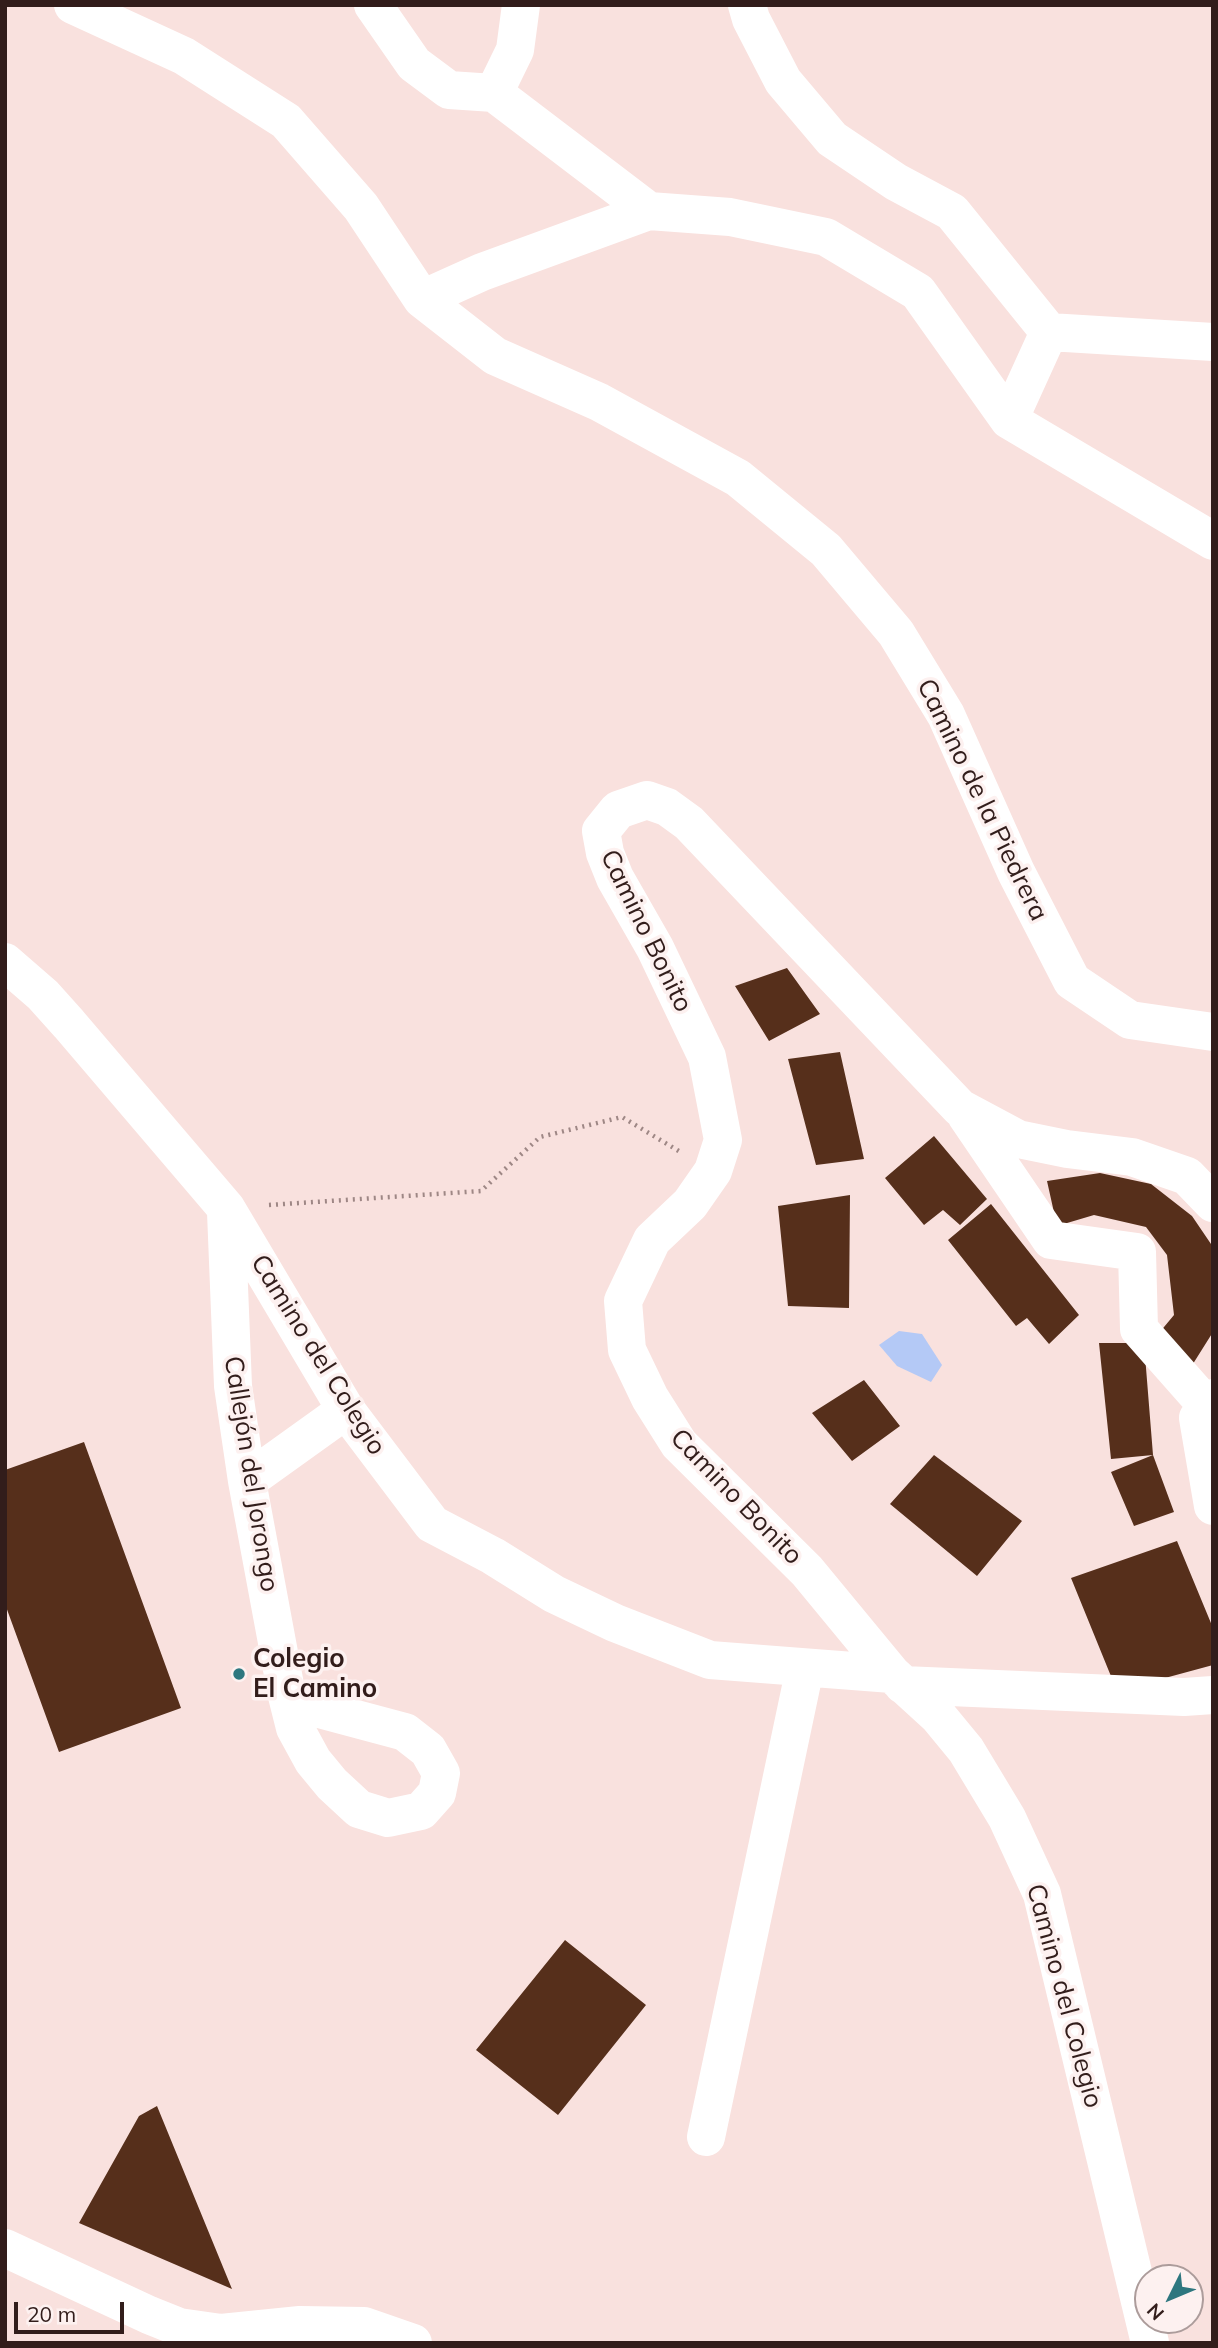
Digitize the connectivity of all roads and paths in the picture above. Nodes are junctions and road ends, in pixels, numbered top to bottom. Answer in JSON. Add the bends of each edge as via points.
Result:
{"nodes":[{"id":1,"x":73,"y":5,"type":"edge"},
{"id":2,"x":373,"y":5,"type":"edge"},
{"id":3,"x":521,"y":5,"type":"edge"},
{"id":4,"x":747,"y":5,"type":"edge"},
{"id":5,"x":494,"y":93,"type":"junction"},
{"id":6,"x":649,"y":211,"type":"junction"},
{"id":7,"x":422,"y":299,"type":"junction"},
{"id":8,"x":1049,"y":332,"type":"junction"},
{"id":9,"x":1213,"y":342,"type":"edge"},
{"id":10,"x":1009,"y":420,"type":"junction"},
{"id":11,"x":1213,"y":541,"type":"edge"},
{"id":12,"x":5,"y":962,"type":"edge"},
{"id":13,"x":1213,"y":1032,"type":"edge"},
{"id":14,"x":960,"y":1108,"type":"junction"},
{"id":15,"x":713,"y":1171,"type":"junction"},
{"id":16,"x":1213,"y":1203,"type":"edge"},
{"id":17,"x":226,"y":1208,"type":"junction"},
{"id":18,"x":1210,"y":1402,"type":"edge"},
{"id":19,"x":346,"y":1410,"type":"junction"},
{"id":20,"x":247,"y":1481,"type":"junction"},
{"id":21,"x":1213,"y":1506,"type":"edge"},
{"id":22,"x":805,"y":1668,"type":"junction"},
{"id":23,"x":897,"y":1680,"type":"junction"},
{"id":24,"x":1213,"y":1695,"type":"edge"},
{"id":25,"x":286,"y":1696,"type":"dead end"},
{"id":26,"x":706,"y":2137,"type":"dead end"},
{"id":27,"x":5,"y":2248,"type":"edge"},
{"id":28,"x":413,"y":2343,"type":"edge"},
{"id":29,"x":1150,"y":2343,"type":"edge"}],
"edges":[{"from":1,"to":7,"type":"street","name":"Camino de la Piedrera","via":[[184,56],[286,121],[362,207]]},
{"from":2,"to":5,"type":"street","via":[[414,65],[449,90]]},
{"from":3,"to":5,"type":"street","via":[[515,50]]},
{"from":4,"to":8,"type":"street","via":[[783,81],[832,139],[952,212]]},
{"from":5,"to":6,"type":"street"},
{"from":6,"to":7,"type":"street"},
{"from":6,"to":10,"type":"street","via":[[730,217],[827,237],[918,292]]},
{"from":7,"to":13,"type":"street","name":"Camino de la Piedrera","via":[[495,356],[599,402],[738,478],[826,550],[896,633],[946,715],[1016,872],[1072,981],[1130,1020]]},
{"from":8,"to":9,"type":"street"},
{"from":8,"to":10,"type":"street"},
{"from":10,"to":11,"type":"street"},
{"from":12,"to":17,"type":"street","name":"Camino del Colegio","via":[[43,995]]},
{"from":14,"to":15,"type":"street","name":"Camino Bonito","via":[[688,823],[667,807],[647,800],[618,810],[601,831],[615,878],[655,948],[707,1057],[723,1140]]},
{"from":14,"to":16,"type":"street","name":"Camino Bonito","via":[[1018,1139],[1132,1157],[1187,1176]]},
{"from":14,"to":18,"type":"street","via":[[1051,1240],[1137,1252],[1139,1329]]},
{"from":15,"to":17,"type":"path","via":[[622,1117],[540,1137],[481,1191]]},
{"from":15,"to":23,"type":"street","name":"Camino Bonito","via":[[690,1204],[652,1240],[623,1301],[627,1350],[679,1444],[807,1572]]},
{"from":17,"to":19,"type":"street","name":"Camino del Colegio"},
{"from":17,"to":20,"type":"street","name":"Callejón del Jorongo","via":[[233,1386]]},
{"from":18,"to":21,"type":"street","via":[[1198,1418]]},
{"from":19,"to":20,"type":"street"},
{"from":19,"to":22,"type":"street","name":"Camino del Colegio","via":[[432,1524],[554,1594],[710,1660]]},
{"from":20,"to":25,"type":"street","name":"Callejón del Jorongo"},
{"from":22,"to":23,"type":"street","name":"Camino del Colegio"},
{"from":22,"to":26,"type":"street"},
{"from":23,"to":24,"type":"street"},
{"from":23,"to":29,"type":"street","name":"Camino del Colegio","via":[[938,1716],[966,1750],[1007,1818],[1042,1894]]},
{"from":27,"to":28,"type":"street","via":[[179,2327],[221,2333],[300,2325],[364,2326]]}]}
